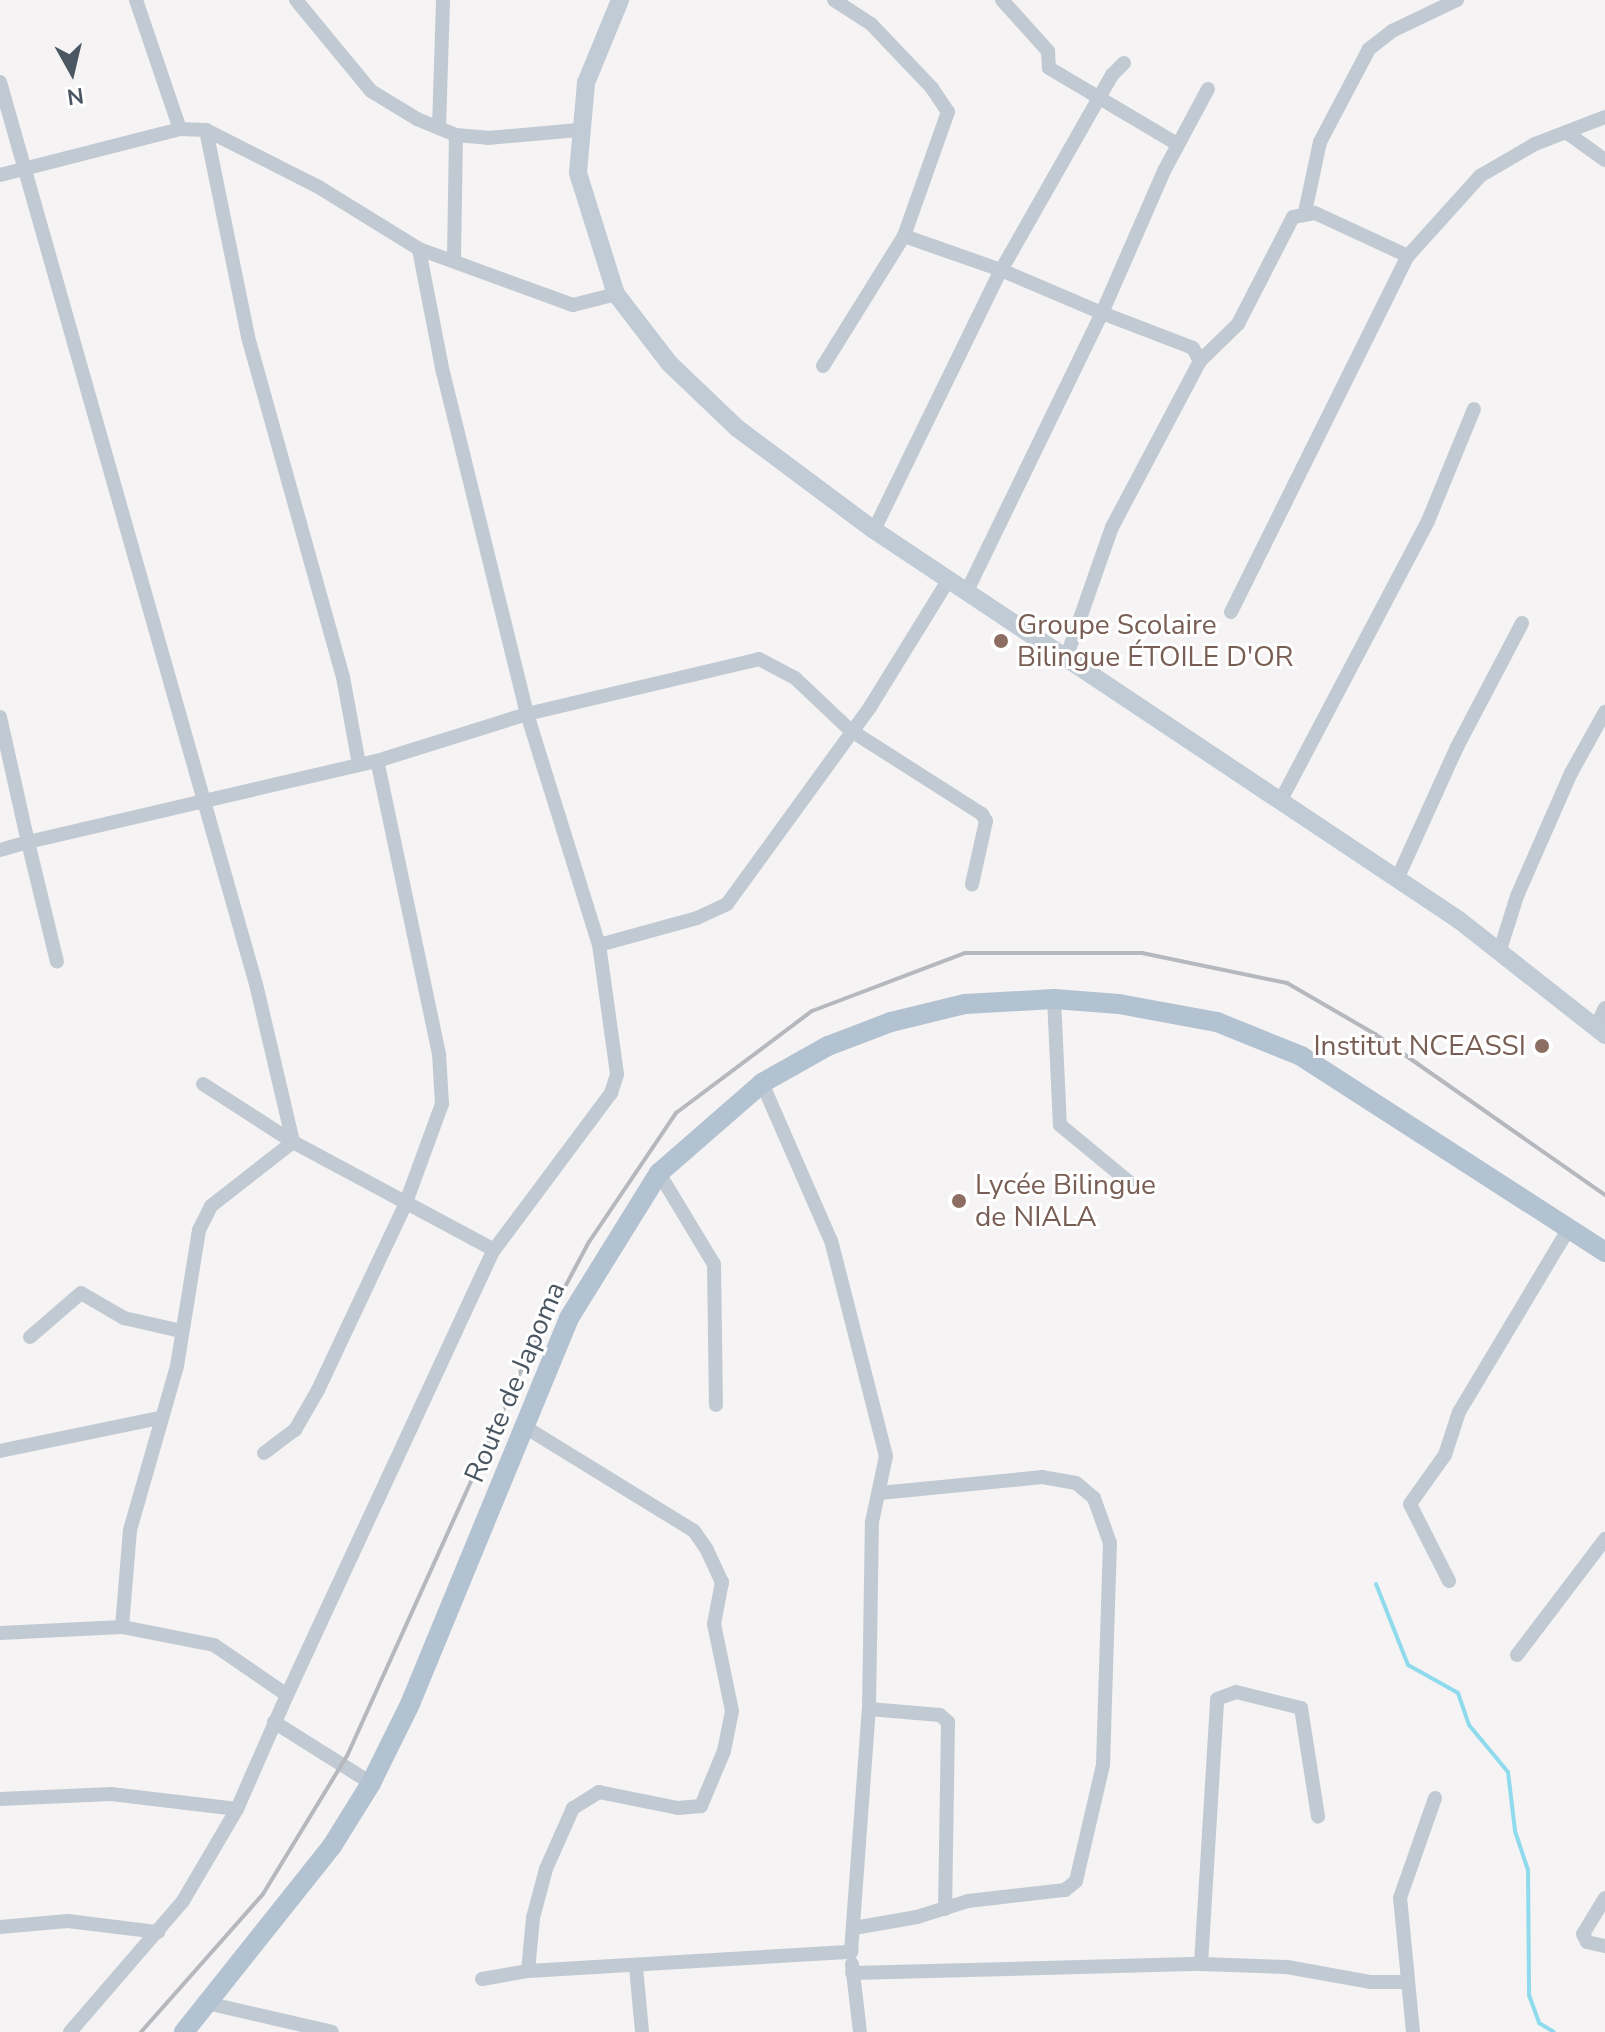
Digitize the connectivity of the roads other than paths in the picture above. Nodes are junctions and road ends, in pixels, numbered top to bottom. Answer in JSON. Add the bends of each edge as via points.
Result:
{"nodes":[{"id":1,"x":136,"y":0,"type":"edge"},
{"id":2,"x":296,"y":0,"type":"edge"},
{"id":3,"x":443,"y":0,"type":"edge"},
{"id":4,"x":620,"y":0,"type":"edge"},
{"id":5,"x":834,"y":0,"type":"edge"},
{"id":6,"x":1002,"y":0,"type":"edge"},
{"id":7,"x":1457,"y":0,"type":"edge"},
{"id":8,"x":1124,"y":63,"type":"dead end"},
{"id":9,"x":0,"y":82,"type":"edge"},
{"id":10,"x":1208,"y":89,"type":"dead end"},
{"id":11,"x":1098,"y":100,"type":"junction"},
{"id":12,"x":1605,"y":117,"type":"edge"},
{"id":13,"x":439,"y":128,"type":"junction"},
{"id":14,"x":180,"y":129,"type":"junction"},
{"id":15,"x":206,"y":130,"type":"junction"},
{"id":16,"x":579,"y":130,"type":"junction"},
{"id":17,"x":1566,"y":132,"type":"junction"},
{"id":18,"x":456,"y":135,"type":"junction"},
{"id":19,"x":1177,"y":144,"type":"junction"},
{"id":20,"x":1605,"y":160,"type":"edge"},
{"id":21,"x":23,"y":168,"type":"junction"},
{"id":22,"x":0,"y":175,"type":"edge"},
{"id":23,"x":1305,"y":212,"type":"junction"},
{"id":24,"x":904,"y":236,"type":"junction"},
{"id":25,"x":419,"y":249,"type":"junction"},
{"id":26,"x":1408,"y":256,"type":"junction"},
{"id":27,"x":454,"y":259,"type":"junction"},
{"id":28,"x":1001,"y":270,"type":"junction"},
{"id":29,"x":616,"y":294,"type":"junction"},
{"id":30,"x":1102,"y":313,"type":"junction"},
{"id":31,"x":1200,"y":361,"type":"junction"},
{"id":32,"x":823,"y":366,"type":"dead end"},
{"id":33,"x":1474,"y":409,"type":"dead end"},
{"id":34,"x":874,"y":530,"type":"junction"},
{"id":35,"x":949,"y":579,"type":"junction"},
{"id":36,"x":967,"y":591,"type":"junction"},
{"id":37,"x":1231,"y":612,"type":"dead end"},
{"id":38,"x":1522,"y":623,"type":"dead end"},
{"id":39,"x":1065,"y":661,"type":"junction"},
{"id":40,"x":1605,"y":712,"type":"edge"},
{"id":41,"x":527,"y":714,"type":"junction"},
{"id":42,"x":0,"y":717,"type":"edge"},
{"id":43,"x":850,"y":730,"type":"junction"},
{"id":44,"x":377,"y":761,"type":"junction"},
{"id":45,"x":359,"y":764,"type":"junction"},
{"id":46,"x":1282,"y":798,"type":"junction"},
{"id":47,"x":202,"y":803,"type":"junction"},
{"id":48,"x":28,"y":842,"type":"junction"},
{"id":49,"x":0,"y":850,"type":"edge"},
{"id":50,"x":1398,"y":877,"type":"junction"},
{"id":51,"x":972,"y":884,"type":"dead end"},
{"id":52,"x":599,"y":945,"type":"junction"},
{"id":53,"x":1500,"y":950,"type":"junction"},
{"id":54,"x":57,"y":962,"type":"dead end"},
{"id":55,"x":1054,"y":999,"type":"junction"},
{"id":56,"x":1605,"y":1008,"type":"edge"},
{"id":57,"x":1601,"y":1031,"type":"edge"},
{"id":58,"x":762,"y":1083,"type":"junction"},
{"id":59,"x":203,"y":1084,"type":"dead end"},
{"id":60,"x":293,"y":1142,"type":"junction"},
{"id":61,"x":659,"y":1173,"type":"junction"},
{"id":62,"x":1129,"y":1182,"type":"dead end"},
{"id":63,"x":405,"y":1205,"type":"junction"},
{"id":64,"x":1569,"y":1228,"type":"junction"},
{"id":65,"x":494,"y":1250,"type":"junction"},
{"id":66,"x":1605,"y":1252,"type":"edge"},
{"id":67,"x":181,"y":1331,"type":"junction"},
{"id":68,"x":30,"y":1337,"type":"dead end"},
{"id":69,"x":716,"y":1405,"type":"dead end"},
{"id":70,"x":159,"y":1418,"type":"junction"},
{"id":71,"x":525,"y":1427,"type":"junction"},
{"id":72,"x":0,"y":1451,"type":"edge"},
{"id":73,"x":264,"y":1453,"type":"dead end"},
{"id":74,"x":880,"y":1493,"type":"junction"},
{"id":75,"x":1605,"y":1539,"type":"edge"},
{"id":76,"x":1449,"y":1581,"type":"dead end"},
{"id":77,"x":122,"y":1627,"type":"junction"},
{"id":78,"x":0,"y":1633,"type":"edge"},
{"id":79,"x":1517,"y":1655,"type":"dead end"},
{"id":80,"x":287,"y":1695,"type":"junction"},
{"id":81,"x":869,"y":1709,"type":"junction"},
{"id":82,"x":274,"y":1722,"type":"junction"},
{"id":83,"x":371,"y":1783,"type":"junction"},
{"id":84,"x":1435,"y":1798,"type":"dead end"},
{"id":85,"x":0,"y":1799,"type":"edge"},
{"id":86,"x":237,"y":1809,"type":"junction"},
{"id":87,"x":1318,"y":1817,"type":"dead end"},
{"id":88,"x":1605,"y":1898,"type":"edge"},
{"id":89,"x":945,"y":1909,"type":"junction"},
{"id":90,"x":0,"y":1927,"type":"edge"},
{"id":91,"x":854,"y":1928,"type":"junction"},
{"id":92,"x":158,"y":1932,"type":"junction"},
{"id":93,"x":1605,"y":1946,"type":"edge"},
{"id":94,"x":851,"y":1952,"type":"junction"},
{"id":95,"x":1201,"y":1964,"type":"junction"},
{"id":96,"x":636,"y":1967,"type":"junction"},
{"id":97,"x":528,"y":1971,"type":"junction"},
{"id":98,"x":852,"y":1973,"type":"junction"},
{"id":99,"x":482,"y":1979,"type":"dead end"},
{"id":100,"x":1406,"y":1982,"type":"junction"},
{"id":101,"x":211,"y":2004,"type":"junction"},
{"id":102,"x":70,"y":2032,"type":"edge"},
{"id":103,"x":184,"y":2032,"type":"edge"},
{"id":104,"x":331,"y":2032,"type":"edge"},
{"id":105,"x":642,"y":2032,"type":"edge"},
{"id":106,"x":860,"y":2032,"type":"edge"},
{"id":107,"x":1413,"y":2032,"type":"edge"}],
"edges":[{"from":1,"to":14,"type":"street"},
{"from":2,"to":13,"type":"street","via":[[371,91]]},
{"from":3,"to":13,"type":"street"},
{"from":4,"to":16,"type":"main road","via":[[589,71]]},
{"from":5,"to":24,"type":"street","via":[[871,24],[946,107],[947,118]]},
{"from":6,"to":11,"type":"street","via":[[1048,51],[1049,68]]},
{"from":7,"to":23,"type":"street","via":[[1392,31],[1369,49],[1320,142]]},
{"from":8,"to":11,"type":"street"},
{"from":9,"to":21,"type":"street"},
{"from":10,"to":19,"type":"street"},
{"from":11,"to":19,"type":"street"},
{"from":11,"to":28,"type":"street"},
{"from":12,"to":17,"type":"street"},
{"from":13,"to":18,"type":"street"},
{"from":14,"to":15,"type":"street"},
{"from":14,"to":21,"type":"street"},
{"from":15,"to":25,"type":"street","via":[[317,186]]},
{"from":15,"to":45,"type":"street","via":[[248,337],[348,697]]},
{"from":16,"to":18,"type":"street","via":[[488,138]]},
{"from":16,"to":29,"type":"main road","via":[[584,201]]},
{"from":17,"to":20,"type":"street"},
{"from":17,"to":26,"type":"street","via":[[1468,184]]},
{"from":18,"to":27,"type":"street"},
{"from":19,"to":30,"type":"street"},
{"from":21,"to":22,"type":"street"},
{"from":21,"to":47,"type":"street"},
{"from":23,"to":26,"type":"street"},
{"from":23,"to":31,"type":"street","via":[[1293,217],[1238,324]]},
{"from":24,"to":28,"type":"street"},
{"from":24,"to":32,"type":"street"},
{"from":25,"to":27,"type":"street"},
{"from":25,"to":41,"type":"street","via":[[443,373]]},
{"from":26,"to":37,"type":"street"},
{"from":27,"to":29,"type":"street","via":[[573,305]]},
{"from":28,"to":30,"type":"street"},
{"from":28,"to":34,"type":"street"},
{"from":29,"to":34,"type":"main road","via":[[632,320],[706,401]]},
{"from":30,"to":31,"type":"street","via":[[1193,348]]},
{"from":30,"to":36,"type":"street"},
{"from":31,"to":39,"type":"street","via":[[1105,541]]},
{"from":33,"to":46,"type":"street","via":[[1428,521]]},
{"from":34,"to":35,"type":"main road"},
{"from":35,"to":36,"type":"main road"},
{"from":35,"to":43,"type":"street"},
{"from":36,"to":39,"type":"main road"},
{"from":38,"to":50,"type":"street","via":[[1457,747]]},
{"from":39,"to":46,"type":"main road"},
{"from":40,"to":53,"type":"street","via":[[1571,773]]},
{"from":41,"to":43,"type":"street","via":[[759,659],[795,678]]},
{"from":41,"to":44,"type":"street"},
{"from":41,"to":52,"type":"street"},
{"from":42,"to":48,"type":"street"},
{"from":43,"to":51,"type":"street","via":[[982,814],[986,821]]},
{"from":43,"to":52,"type":"street","via":[[727,904],[697,918]]},
{"from":44,"to":45,"type":"street"},
{"from":44,"to":63,"type":"street","via":[[442,1071],[442,1104]]},
{"from":45,"to":47,"type":"street"},
{"from":46,"to":50,"type":"main road"},
{"from":47,"to":48,"type":"street"},
{"from":47,"to":60,"type":"street","via":[[256,984]]},
{"from":48,"to":49,"type":"street"},
{"from":48,"to":54,"type":"street"},
{"from":50,"to":53,"type":"main road"},
{"from":52,"to":65,"type":"street","via":[[616,1055],[611,1093]]},
{"from":53,"to":57,"type":"main road"},
{"from":55,"to":58,"type":"main road","name":"Route de Japoma","via":[[965,1004],[891,1022],[828,1046]]},
{"from":55,"to":62,"type":"street","via":[[1060,1125]]},
{"from":55,"to":64,"type":"main road","name":"Route de Japoma","via":[[1119,1004],[1258,1036],[1362,1092]]},
{"from":56,"to":57,"type":"street"},
{"from":58,"to":61,"type":"main road","name":"Route de Japoma"},
{"from":58,"to":74,"type":"street","via":[[831,1241],[859,1334],[886,1456]]},
{"from":59,"to":60,"type":"street"},
{"from":60,"to":63,"type":"street"},
{"from":60,"to":67,"type":"street","via":[[211,1206],[193,1253]]},
{"from":61,"to":69,"type":"street","via":[[714,1264]]},
{"from":61,"to":71,"type":"main road","name":"Route de Japoma","via":[[569,1318]]},
{"from":63,"to":65,"type":"street"},
{"from":63,"to":73,"type":"street","via":[[305,1414],[287,1439]]},
{"from":64,"to":66,"type":"main road","name":"Route de Japoma"},
{"from":64,"to":76,"type":"street","via":[[1459,1412],[1445,1455],[1410,1504]]},
{"from":65,"to":80,"type":"street"},
{"from":67,"to":68,"type":"street","via":[[124,1318],[81,1293]]},
{"from":67,"to":70,"type":"street","via":[[177,1366]]},
{"from":70,"to":72,"type":"street"},
{"from":70,"to":77,"type":"street","via":[[130,1530]]},
{"from":71,"to":83,"type":"main road","name":"Route de Japoma","via":[[410,1704]]},
{"from":71,"to":97,"type":"street","via":[[694,1531],[722,1582],[714,1624],[732,1711],[724,1751],[701,1806],[678,1808],[599,1792],[573,1808],[546,1869],[533,1918]]},
{"from":74,"to":81,"type":"street","via":[[870,1545]]},
{"from":74,"to":89,"type":"street","via":[[1043,1477],[1081,1486],[1107,1524],[1103,1765],[1076,1881],[1053,1895],[977,1899]]},
{"from":75,"to":79,"type":"street"},
{"from":77,"to":78,"type":"street"},
{"from":77,"to":80,"type":"street","via":[[214,1645]]},
{"from":80,"to":82,"type":"street"},
{"from":81,"to":89,"type":"street","via":[[940,1715],[948,1722]]},
{"from":81,"to":91,"type":"street"},
{"from":82,"to":83,"type":"street"},
{"from":82,"to":86,"type":"street"},
{"from":83,"to":101,"type":"main road","name":"Route de Japoma","via":[[332,1846]]},
{"from":84,"to":100,"type":"street","via":[[1400,1898]]},
{"from":85,"to":86,"type":"street","via":[[111,1794]]},
{"from":86,"to":92,"type":"street","via":[[212,1857]]},
{"from":87,"to":95,"type":"street","via":[[1301,1708],[1236,1692],[1217,1699]]},
{"from":88,"to":93,"type":"street","via":[[1583,1934],[1587,1942]]},
{"from":89,"to":91,"type":"street"},
{"from":90,"to":92,"type":"street","via":[[68,1921]]},
{"from":91,"to":94,"type":"street"},
{"from":92,"to":102,"type":"street"},
{"from":94,"to":96,"type":"street"},
{"from":94,"to":98,"type":"street"},
{"from":95,"to":98,"type":"street"},
{"from":95,"to":100,"type":"street","via":[[1287,1967],[1370,1982]]},
{"from":96,"to":97,"type":"street"},
{"from":96,"to":105,"type":"street"},
{"from":97,"to":99,"type":"street"},
{"from":98,"to":106,"type":"street"},
{"from":100,"to":107,"type":"street"},
{"from":101,"to":103,"type":"main road","name":"Route de Japoma"},
{"from":101,"to":104,"type":"street"}]}
